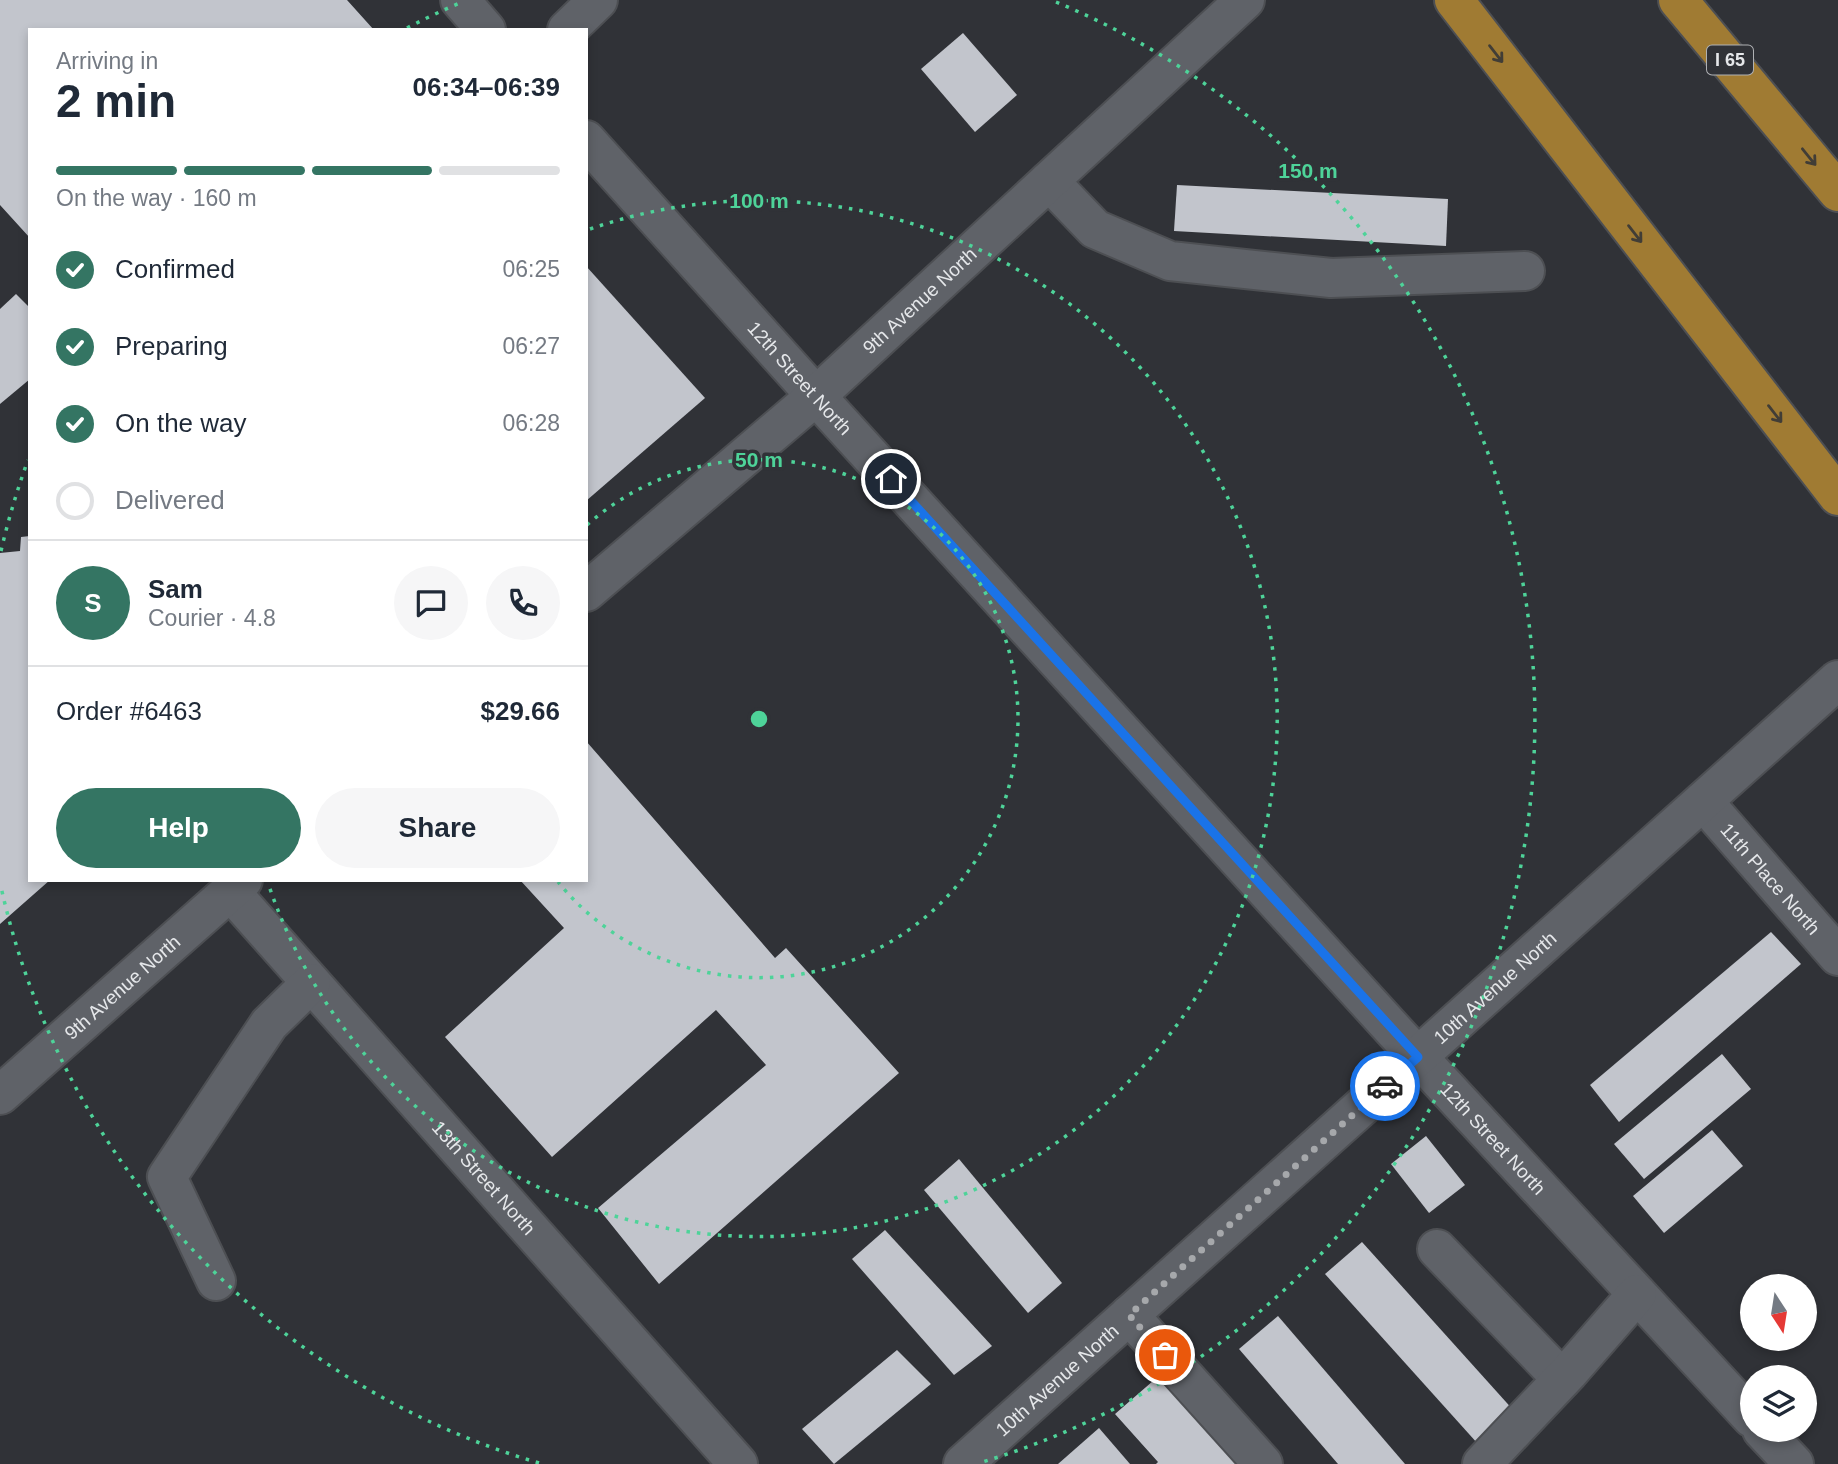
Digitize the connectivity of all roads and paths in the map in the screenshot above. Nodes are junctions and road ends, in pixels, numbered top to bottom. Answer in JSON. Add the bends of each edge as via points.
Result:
{"nodes":[{"id":1,"x":460,"y":0,"type":"edge"},
{"id":2,"x":598,"y":0,"type":"edge"},
{"id":3,"x":1245,"y":0,"type":"edge"},
{"id":4,"x":1454,"y":0,"type":"edge"},
{"id":5,"x":1678,"y":0,"type":"edge"},
{"id":6,"x":484,"y":28,"type":"edge"},
{"id":7,"x":569,"y":28,"type":"edge"},
{"id":8,"x":588,"y":142,"type":"edge"},
{"id":9,"x":1049,"y":181,"type":"junction"},
{"id":10,"x":1838,"y":192,"type":"edge"},
{"id":11,"x":1525,"y":271,"type":"dead end"},
{"id":12,"x":816,"y":396,"type":"junction"},
{"id":13,"x":1838,"y":496,"type":"edge"},
{"id":14,"x":588,"y":590,"type":"edge"},
{"id":15,"x":1838,"y":680,"type":"edge"},
{"id":16,"x":1703,"y":801,"type":"junction"},
{"id":17,"x":236,"y":886,"type":"edge"},
{"id":18,"x":1838,"y":956,"type":"edge"},
{"id":19,"x":311,"y":983,"type":"junction"},
{"id":20,"x":1418,"y":1057,"type":"junction"},
{"id":21,"x":0,"y":1095,"type":"edge"},
{"id":22,"x":1437,"y":1249,"type":"dead end"},
{"id":23,"x":216,"y":1282,"type":"dead end"},
{"id":24,"x":1637,"y":1294,"type":"junction"},
{"id":25,"x":1129,"y":1315,"type":"junction"},
{"id":26,"x":1562,"y":1379,"type":"junction"},
{"id":27,"x":1740,"y":1405,"type":"edge"},
{"id":28,"x":1773,"y":1442,"type":"edge"},
{"id":29,"x":738,"y":1464,"type":"edge"},
{"id":30,"x":963,"y":1464,"type":"edge"},
{"id":31,"x":1263,"y":1464,"type":"edge"},
{"id":32,"x":1482,"y":1464,"type":"edge"},
{"id":33,"x":1794,"y":1464,"type":"edge"}],
"edges":[{"from":1,"to":6,"type":"street"},
{"from":2,"to":7,"type":"street"},
{"from":3,"to":9,"type":"street","name":"9th Avenue North"},
{"from":4,"to":13,"type":"highway","one_way":true},
{"from":5,"to":10,"type":"highway","number":"I 65","one_way":true},
{"from":8,"to":12,"type":"street","name":"12th Street North"},
{"from":9,"to":11,"type":"street","via":[[1095,229],[1170,261],[1331,278]]},
{"from":9,"to":12,"type":"street","name":"9th Avenue North"},
{"from":12,"to":14,"type":"street","name":"9th Avenue North"},
{"from":12,"to":20,"type":"street","name":"12th Street North"},
{"from":15,"to":16,"type":"street","name":"10th Avenue North"},
{"from":16,"to":18,"type":"street","name":"11th Place North"},
{"from":16,"to":20,"type":"street","name":"10th Avenue North"},
{"from":17,"to":19,"type":"street","name":"13th Street North"},
{"from":17,"to":21,"type":"street","name":"9th Avenue North"},
{"from":19,"to":23,"type":"street","via":[[269,1024],[167,1177]]},
{"from":19,"to":29,"type":"street","name":"13th Street North"},
{"from":20,"to":24,"type":"street","name":"12th Street North"},
{"from":20,"to":25,"type":"street","name":"10th Avenue North"},
{"from":22,"to":26,"type":"street"},
{"from":24,"to":26,"type":"street"},
{"from":24,"to":27,"type":"street","name":"12th Street North"},
{"from":25,"to":30,"type":"street","name":"10th Avenue North"},
{"from":25,"to":31,"type":"street"},
{"from":26,"to":32,"type":"street"},
{"from":28,"to":33,"type":"street"}]}
